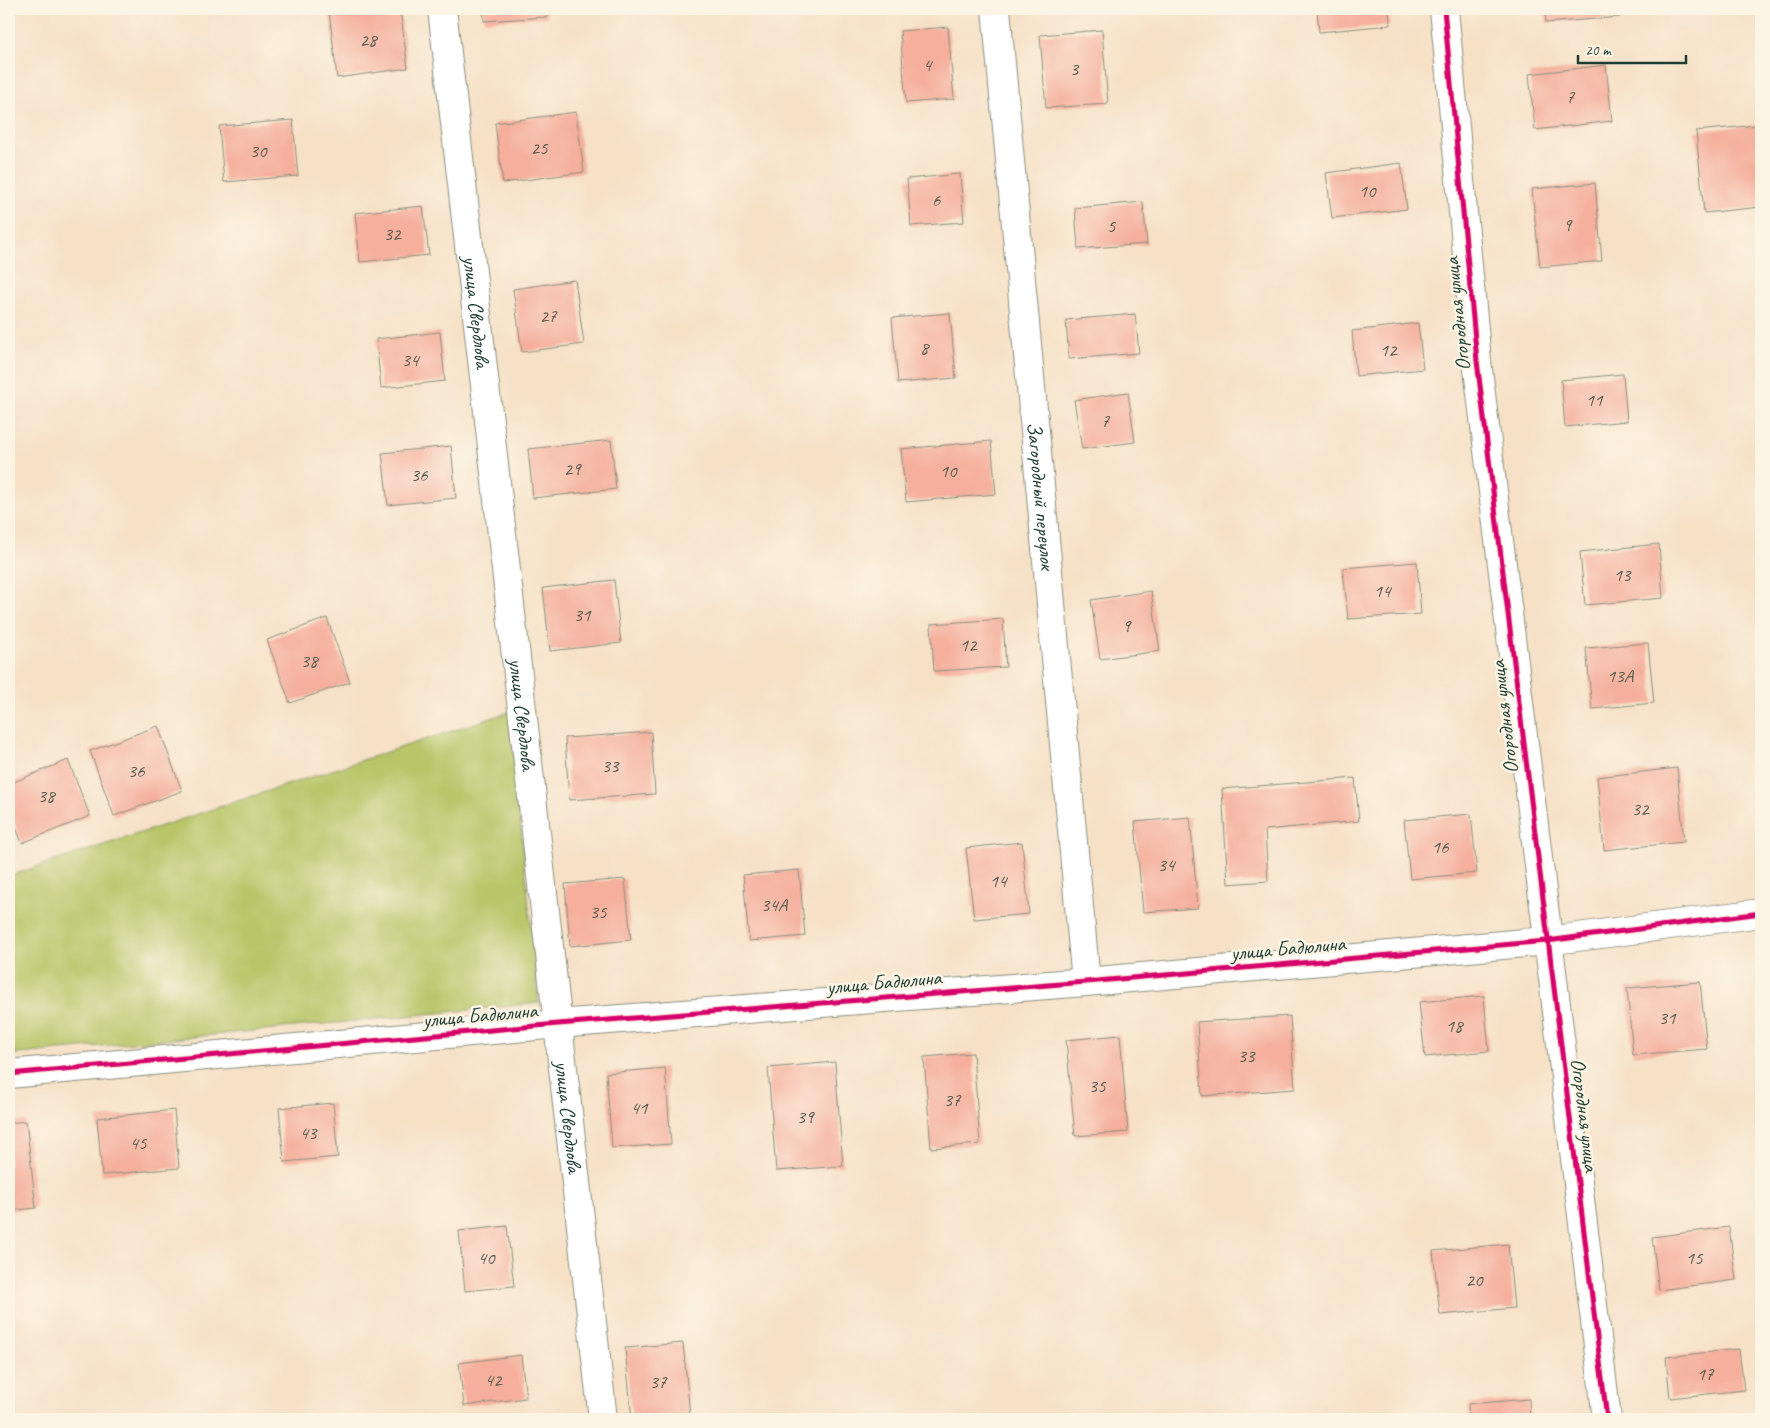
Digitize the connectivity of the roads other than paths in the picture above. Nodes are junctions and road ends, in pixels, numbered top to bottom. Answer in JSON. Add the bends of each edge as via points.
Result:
{"nodes":[{"id":1,"x":442,"y":9,"type":"edge"},
{"id":2,"x":996,"y":9,"type":"edge"},
{"id":3,"x":1444,"y":9,"type":"edge"},
{"id":4,"x":1761,"y":913,"type":"edge"},
{"id":5,"x":1547,"y":941,"type":"junction"},
{"id":6,"x":1086,"y":982,"type":"junction"},
{"id":7,"x":558,"y":1024,"type":"junction"},
{"id":8,"x":9,"y":1074,"type":"edge"},
{"id":9,"x":603,"y":1419,"type":"edge"},
{"id":10,"x":1607,"y":1419,"type":"edge"}],
"edges":[{"from":1,"to":7,"type":"street","name":"улица Свердлова"},
{"from":2,"to":6,"type":"street","name":"Загородный переулок"},
{"from":3,"to":5,"type":"street","name":"Огородная улица","via":[[1478,361]]},
{"from":4,"to":5,"type":"street","name":"улица Бадюлина"},
{"from":5,"to":6,"type":"street","name":"улица Бадюлина"},
{"from":5,"to":10,"type":"street","name":"Огородная улица"},
{"from":6,"to":7,"type":"street","name":"улица Бадюлина"},
{"from":7,"to":8,"type":"street","name":"улица Бадюлина"},
{"from":7,"to":9,"type":"street","name":"улица Свердлова"}]}
